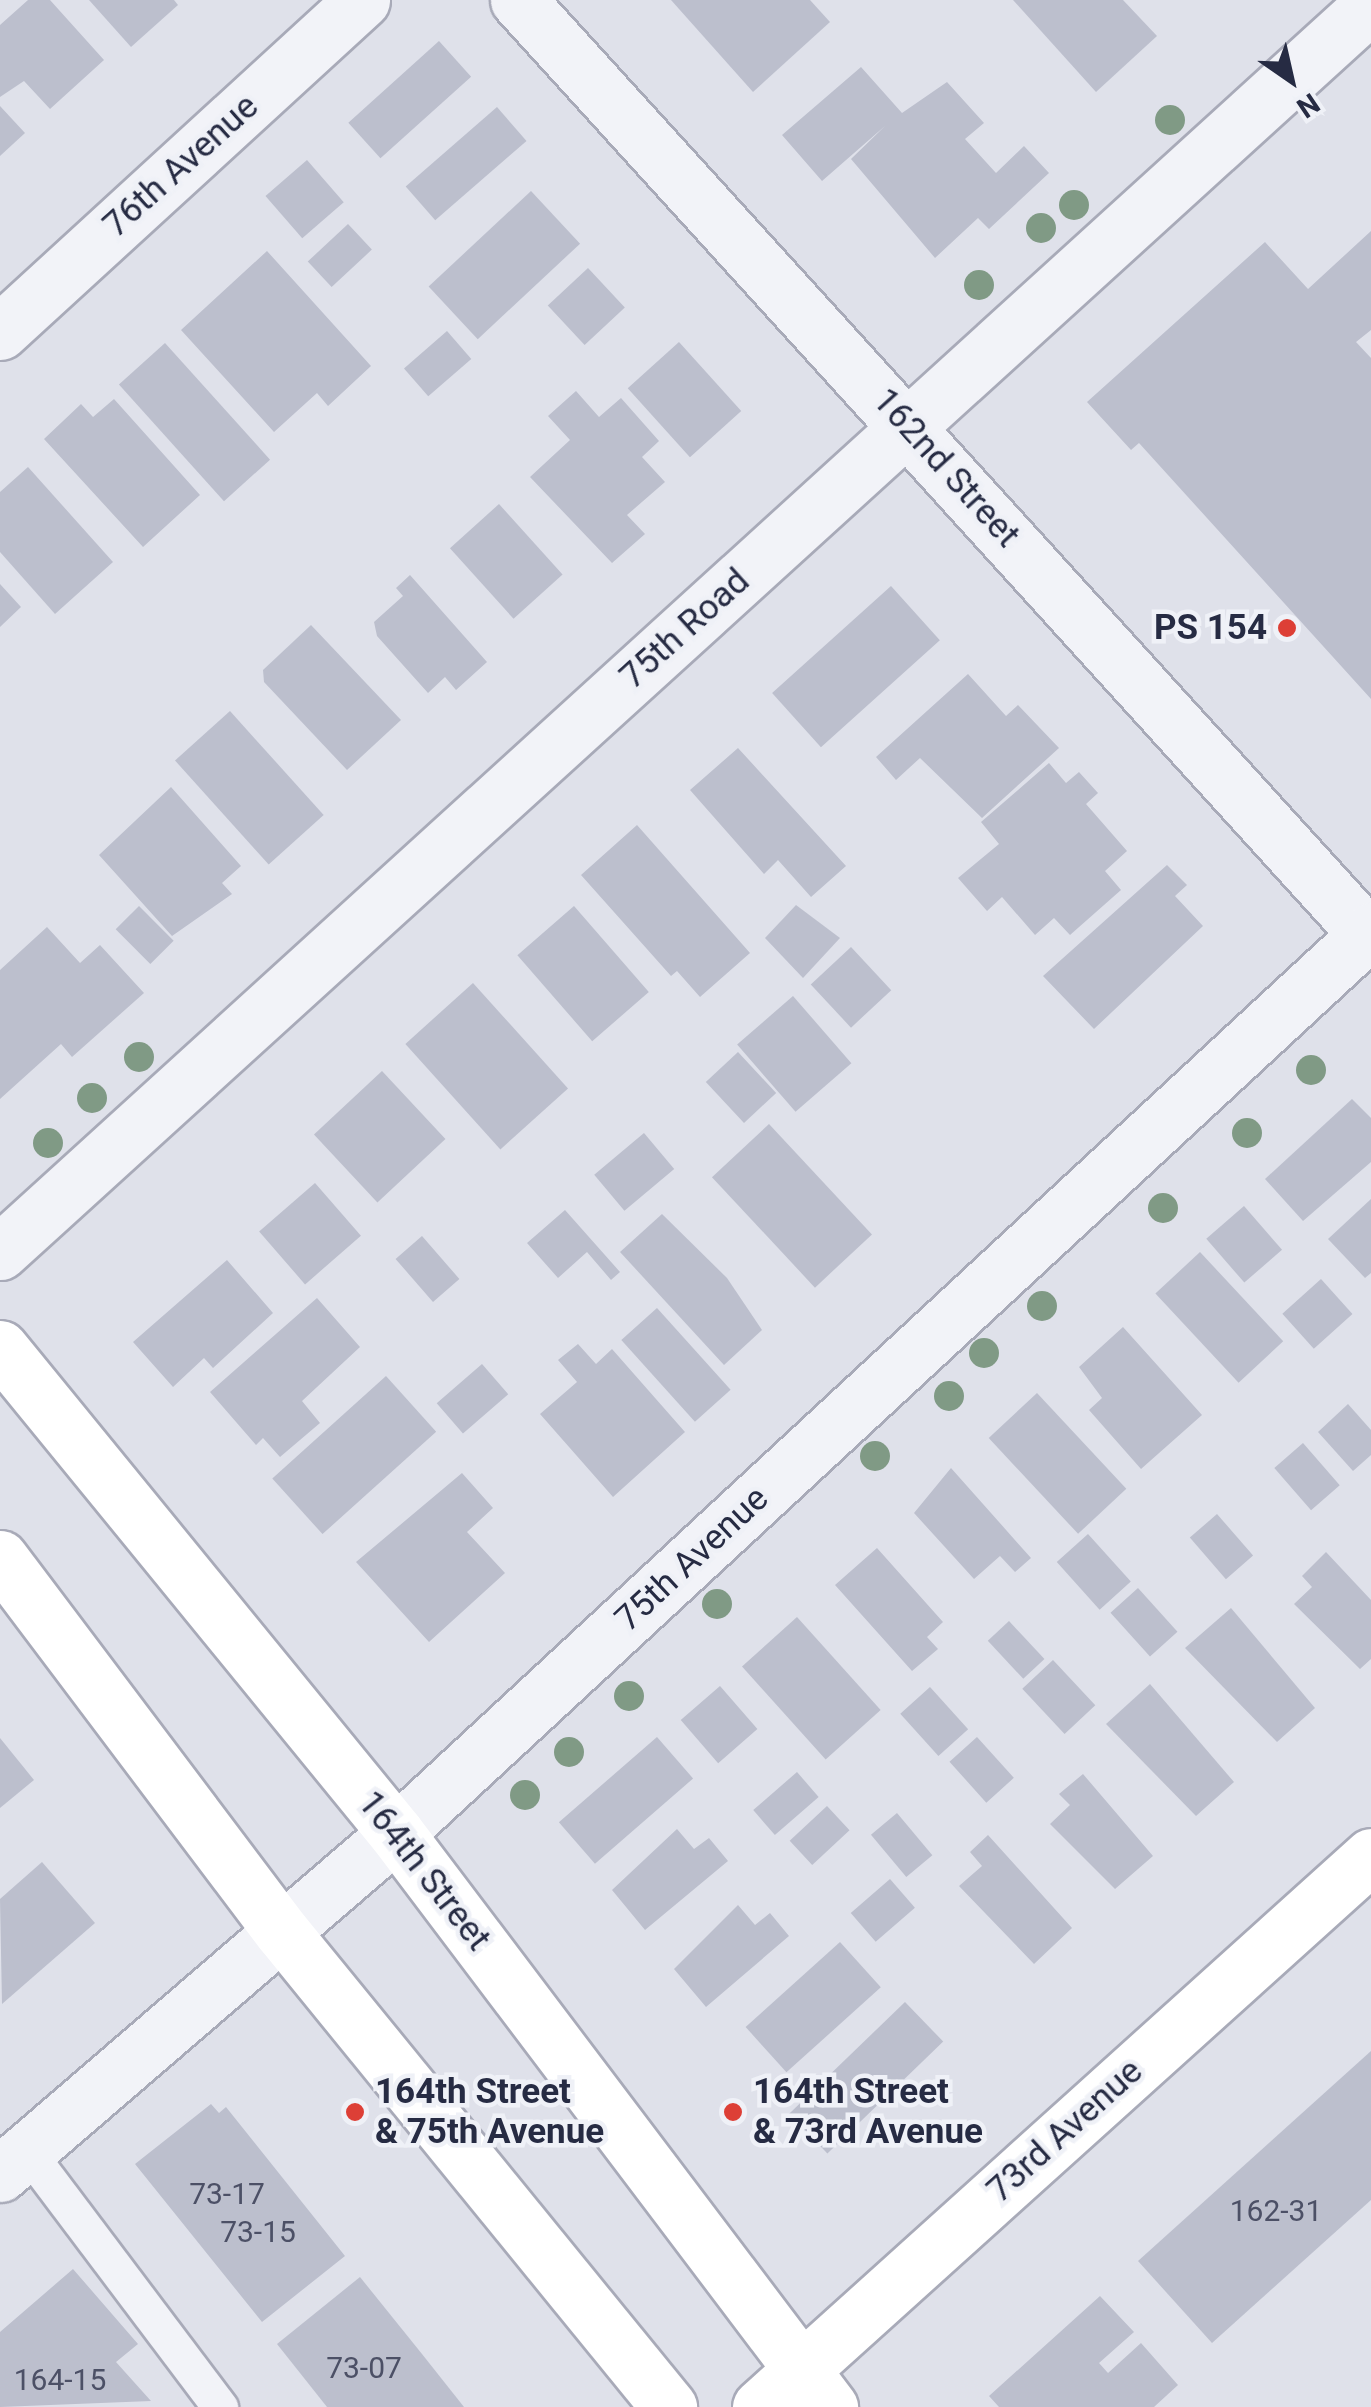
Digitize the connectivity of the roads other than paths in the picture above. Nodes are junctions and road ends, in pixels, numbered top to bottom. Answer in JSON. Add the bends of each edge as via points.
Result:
{"nodes":[{"id":1,"x":362,"y":0,"type":"edge"},
{"id":2,"x":518,"y":0,"type":"edge"},
{"id":3,"x":1371,"y":5,"type":"edge"},
{"id":4,"x":0,"y":332,"type":"edge"},
{"id":5,"x":908,"y":426,"type":"junction"},
{"id":6,"x":1370,"y":934,"type":"edge"},
{"id":7,"x":0,"y":1252,"type":"edge"},
{"id":8,"x":0,"y":1348,"type":"edge"},
{"id":9,"x":0,"y":1558,"type":"edge"},
{"id":10,"x":396,"y":1834,"type":"junction"},
{"id":11,"x":1371,"y":1856,"type":"edge"},
{"id":12,"x":282,"y":1932,"type":"junction"},
{"id":13,"x":14,"y":2163,"type":"edge"},
{"id":14,"x":816,"y":2388,"type":"edge"},
{"id":15,"x":220,"y":2407,"type":"edge"},
{"id":16,"x":669,"y":2407,"type":"edge"},
{"id":17,"x":760,"y":2407,"type":"edge"}],
"edges":[{"from":1,"to":4,"type":"street","name":"76th Avenue"},
{"from":2,"to":5,"type":"street","name":"162nd Street"},
{"from":3,"to":5,"type":"street","name":"75th Road"},
{"from":5,"to":6,"type":"street","name":"162nd Street"},
{"from":5,"to":7,"type":"street","name":"75th Road"},
{"from":6,"to":10,"type":"street","name":"75th Avenue"},
{"from":8,"to":10,"type":"street","name":"164th Street"},
{"from":9,"to":12,"type":"street"},
{"from":10,"to":12,"type":"street","name":"75th Avenue"},
{"from":10,"to":14,"type":"street","name":"164th Street"},
{"from":11,"to":14,"type":"street","name":"73rd Avenue"},
{"from":12,"to":13,"type":"street","name":"75th Avenue"},
{"from":12,"to":16,"type":"street"},
{"from":13,"to":15,"type":"lane"},
{"from":14,"to":17,"type":"street","name":"73rd Avenue"}]}
